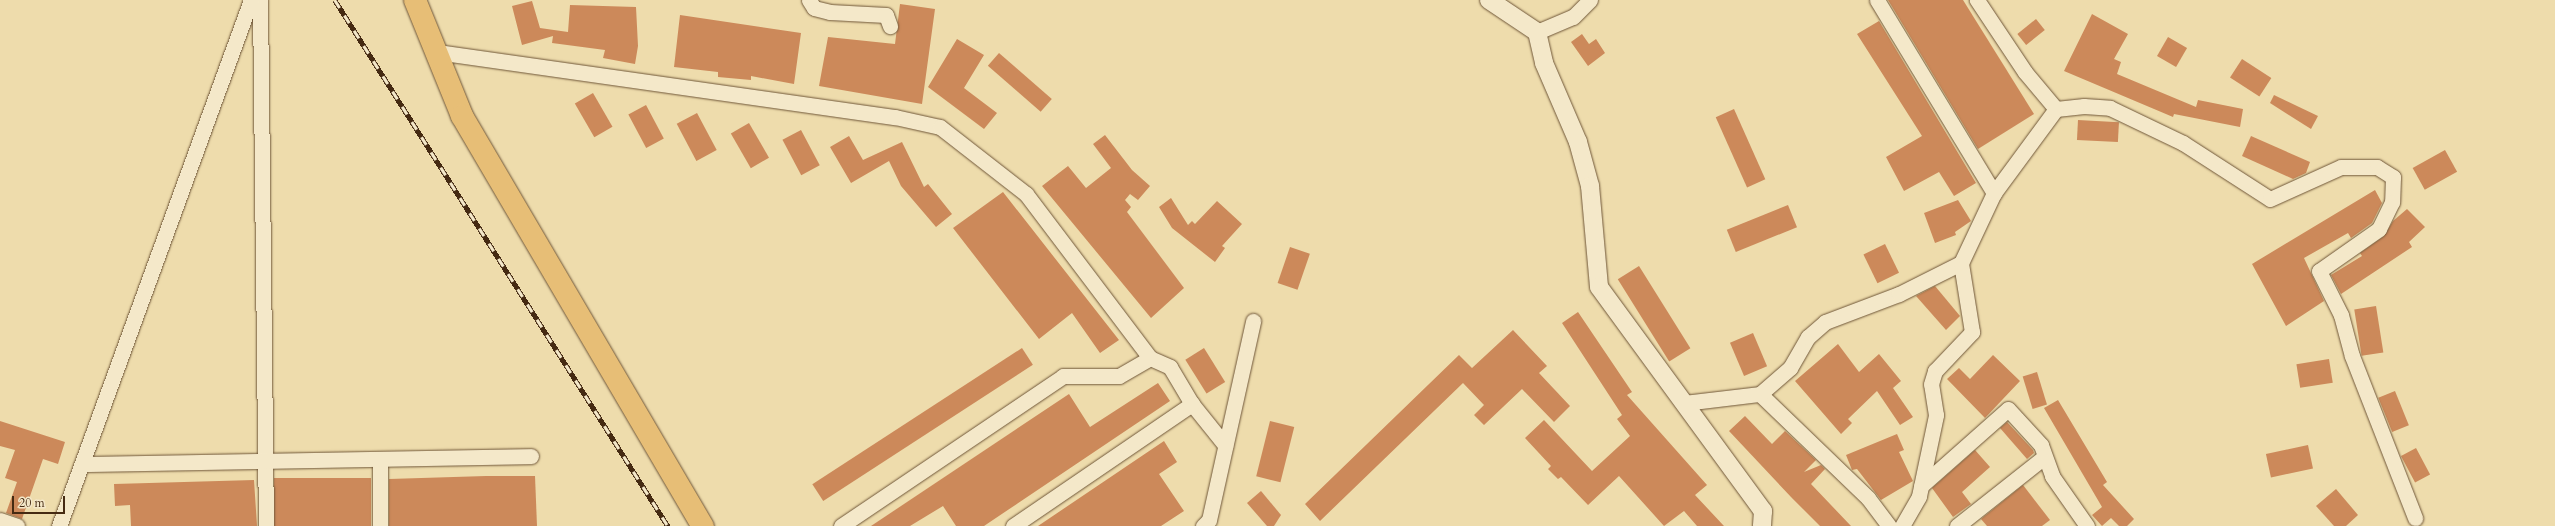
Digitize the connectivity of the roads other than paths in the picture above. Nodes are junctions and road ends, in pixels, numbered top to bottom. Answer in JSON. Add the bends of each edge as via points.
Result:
{"nodes":[{"id":1,"x":251,"y":0,"type":"edge"},
{"id":2,"x":260,"y":0,"type":"edge"},
{"id":3,"x":415,"y":0,"type":"edge"},
{"id":4,"x":809,"y":0,"type":"edge"},
{"id":5,"x":1489,"y":0,"type":"edge"},
{"id":6,"x":1590,"y":0,"type":"edge"},
{"id":7,"x":1877,"y":0,"type":"edge"},
{"id":8,"x":1977,"y":0,"type":"edge"},
{"id":9,"x":890,"y":26,"type":"dead end"},
{"id":10,"x":1537,"y":32,"type":"junction"},
{"id":11,"x":437,"y":52,"type":"junction"},
{"id":12,"x":2056,"y":109,"type":"junction"},
{"id":13,"x":1994,"y":193,"type":"junction"},
{"id":14,"x":1961,"y":263,"type":"junction"},
{"id":15,"x":1253,"y":321,"type":"dead end"},
{"id":16,"x":1150,"y":358,"type":"junction"},
{"id":17,"x":1760,"y":394,"type":"junction"},
{"id":18,"x":1192,"y":404,"type":"junction"},
{"id":19,"x":1684,"y":404,"type":"junction"},
{"id":20,"x":1225,"y":445,"type":"junction"},
{"id":21,"x":531,"y":456,"type":"dead end"},
{"id":22,"x":2044,"y":457,"type":"junction"},
{"id":23,"x":380,"y":459,"type":"junction"},
{"id":24,"x":264,"y":460,"type":"junction"},
{"id":25,"x":82,"y":464,"type":"junction"},
{"id":26,"x":1921,"y":486,"type":"junction"},
{"id":27,"x":2415,"y":518,"type":"dead end"},
{"id":28,"x":0,"y":520,"type":"edge"},
{"id":29,"x":17,"y":526,"type":"edge"},
{"id":30,"x":58,"y":526,"type":"edge"},
{"id":31,"x":266,"y":526,"type":"edge"},
{"id":32,"x":380,"y":526,"type":"edge"},
{"id":33,"x":703,"y":526,"type":"edge"},
{"id":34,"x":841,"y":526,"type":"edge"},
{"id":35,"x":1013,"y":526,"type":"edge"},
{"id":36,"x":1203,"y":526,"type":"edge"},
{"id":37,"x":1762,"y":526,"type":"edge"},
{"id":38,"x":1889,"y":526,"type":"edge"},
{"id":39,"x":1902,"y":526,"type":"edge"},
{"id":40,"x":1958,"y":526,"type":"edge"},
{"id":41,"x":2087,"y":526,"type":"edge"}],
"edges":[{"from":1,"to":25,"type":"street"},
{"from":2,"to":24,"type":"street"},
{"from":3,"to":11,"type":"main road"},
{"from":4,"to":9,"type":"street","via":[[814,8],[830,12],[886,15]]},
{"from":5,"to":10,"type":"street"},
{"from":6,"to":10,"type":"street","via":[[1573,17]]},
{"from":7,"to":13,"type":"street"},
{"from":8,"to":12,"type":"street","via":[[2025,72]]},
{"from":10,"to":19,"type":"street","via":[[1544,63],[1578,142],[1590,186],[1599,287]]},
{"from":11,"to":16,"type":"street","via":[[895,117],[940,127],[1026,194]]},
{"from":11,"to":33,"type":"main road","via":[[462,116]]},
{"from":12,"to":13,"type":"street"},
{"from":12,"to":27,"type":"street","via":[[2084,106],[2110,108],[2183,144],[2270,199],[2341,167],[2377,167],[2394,177],[2392,202],[2379,229],[2319,271],[2341,315],[2352,356]]},
{"from":13,"to":14,"type":"street"},
{"from":14,"to":17,"type":"street","via":[[1899,294],[1825,322],[1808,338],[1790,368]]},
{"from":14,"to":26,"type":"street","via":[[1972,332],[1935,371],[1931,384],[1936,415]]},
{"from":15,"to":20,"type":"street"},
{"from":16,"to":18,"type":"street","via":[[1170,367]]},
{"from":16,"to":34,"type":"street","via":[[1119,376],[1063,376]]},
{"from":17,"to":19,"type":"street"},
{"from":17,"to":38,"type":"street","via":[[1868,498]]},
{"from":18,"to":20,"type":"street"},
{"from":18,"to":35,"type":"street"},
{"from":19,"to":37,"type":"street","via":[[1763,511]]},
{"from":20,"to":36,"type":"street","via":[[1209,520]]},
{"from":21,"to":23,"type":"street"},
{"from":22,"to":26,"type":"street","via":[[2040,445],[2008,409]]},
{"from":22,"to":40,"type":"street"},
{"from":22,"to":41,"type":"street","via":[[2052,476]]},
{"from":23,"to":24,"type":"street"},
{"from":23,"to":32,"type":"street"},
{"from":24,"to":25,"type":"street"},
{"from":24,"to":31,"type":"street"},
{"from":25,"to":30,"type":"street"},
{"from":26,"to":39,"type":"street"},
{"from":28,"to":29,"type":"street"}]}
